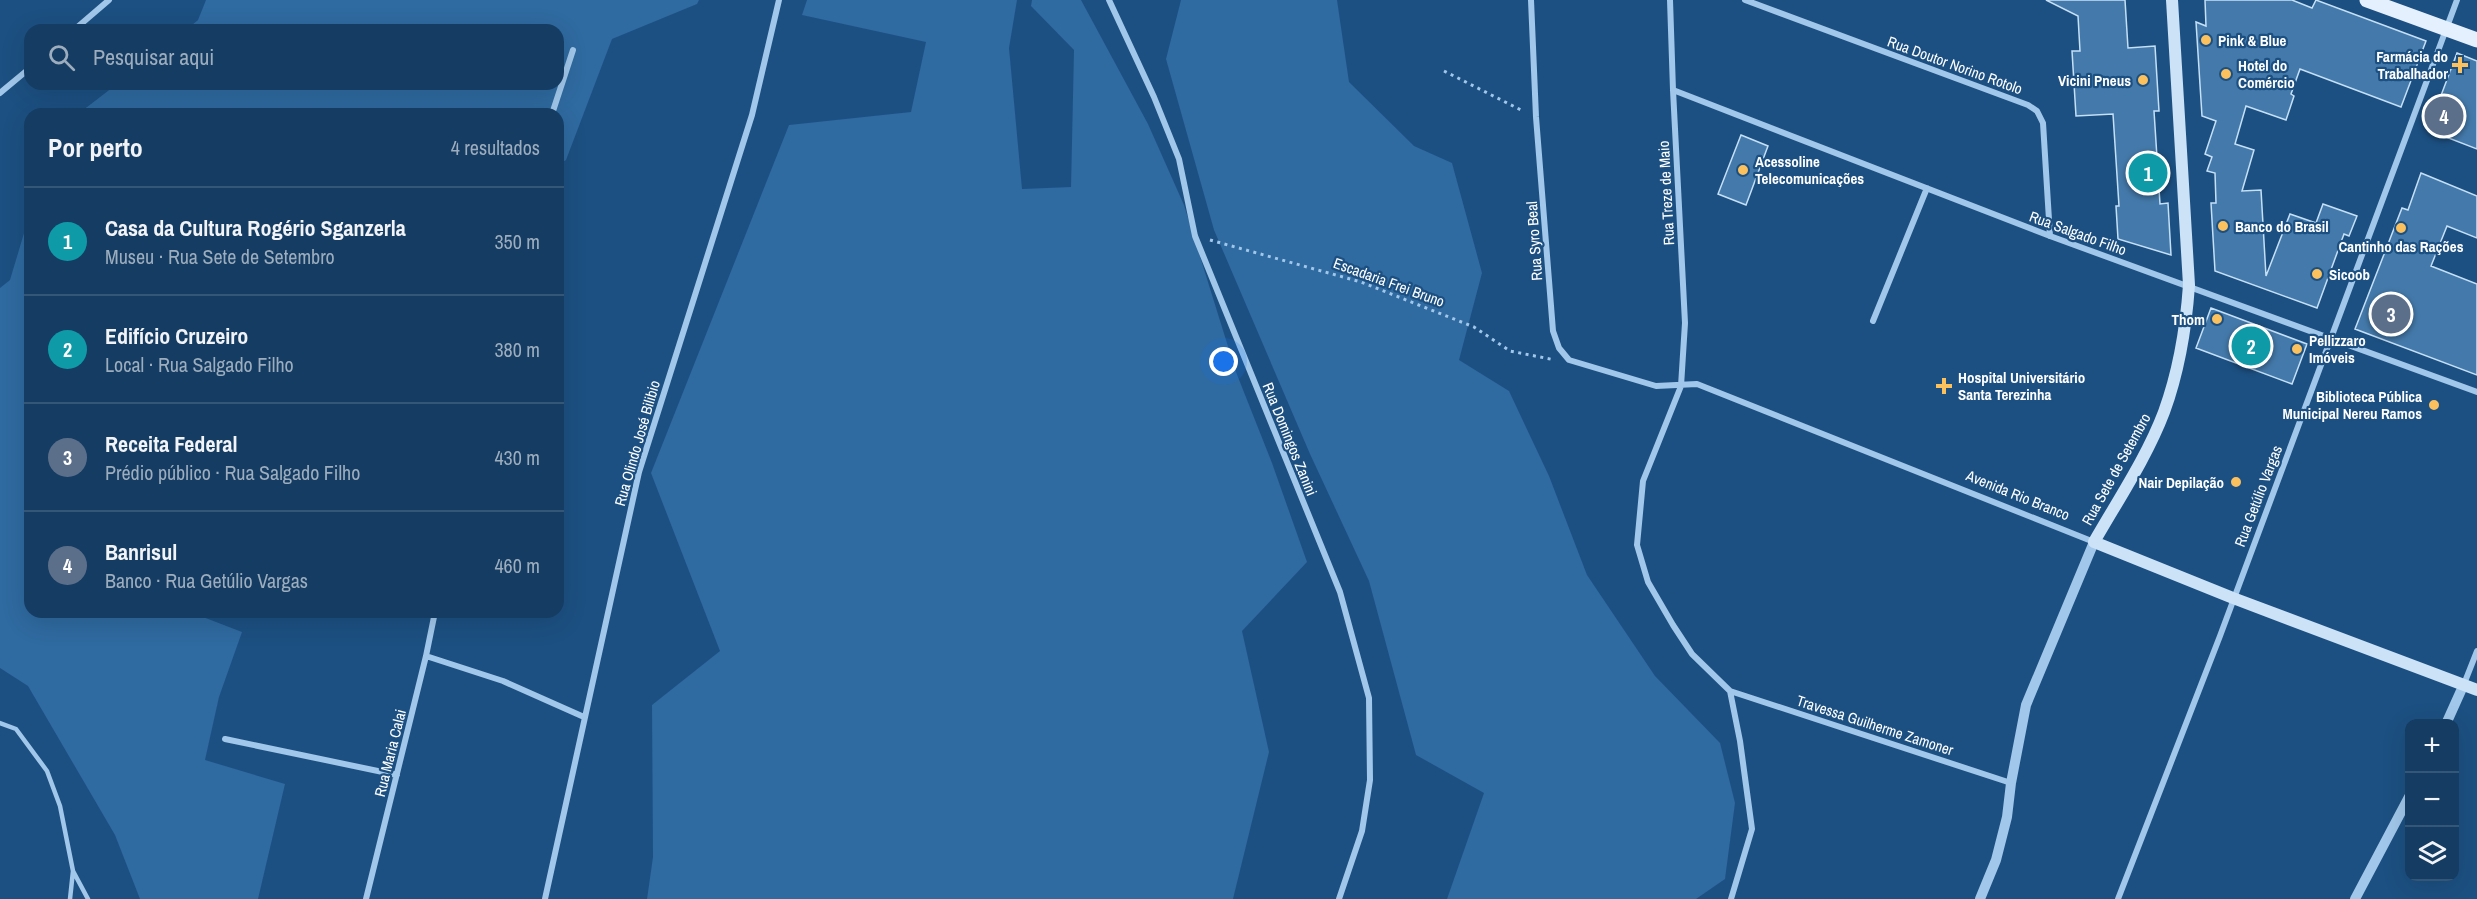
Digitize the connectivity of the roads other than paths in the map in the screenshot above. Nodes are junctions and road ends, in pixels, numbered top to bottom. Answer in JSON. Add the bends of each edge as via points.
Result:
{"nodes":[{"id":1,"x":109,"y":0,"type":"edge"},
{"id":2,"x":779,"y":0,"type":"edge"},
{"id":3,"x":1109,"y":0,"type":"edge"},
{"id":4,"x":1531,"y":0,"type":"edge"},
{"id":5,"x":1670,"y":0,"type":"edge"},
{"id":6,"x":1745,"y":0,"type":"edge"},
{"id":7,"x":2172,"y":0,"type":"edge"},
{"id":8,"x":2367,"y":0,"type":"edge"},
{"id":9,"x":2457,"y":0,"type":"edge"},
{"id":10,"x":81,"y":24,"type":"edge"},
{"id":11,"x":2446,"y":29,"type":"junction"},
{"id":12,"x":2477,"y":40,"type":"edge"},
{"id":13,"x":573,"y":51,"type":"dead end"},
{"id":14,"x":24,"y":73,"type":"edge"},
{"id":15,"x":564,"y":78,"type":"edge"},
{"id":16,"x":560,"y":90,"type":"edge"},
{"id":17,"x":1673,"y":90,"type":"junction"},
{"id":18,"x":0,"y":93,"type":"edge"},
{"id":19,"x":554,"y":108,"type":"edge"},
{"id":20,"x":1927,"y":188,"type":"junction"},
{"id":21,"x":2050,"y":236,"type":"junction"},
{"id":22,"x":2189,"y":285,"type":"junction"},
{"id":23,"x":1873,"y":321,"type":"dead end"},
{"id":24,"x":2331,"y":337,"type":"junction"},
{"id":25,"x":1682,"y":386,"type":"junction"},
{"id":26,"x":2477,"y":392,"type":"edge"},
{"id":27,"x":2094,"y":542,"type":"junction"},
{"id":28,"x":2233,"y":598,"type":"junction"},
{"id":29,"x":434,"y":618,"type":"edge"},
{"id":30,"x":2477,"y":651,"type":"edge"},
{"id":31,"x":426,"y":657,"type":"junction"},
{"id":32,"x":2464,"y":684,"type":"junction"},
{"id":33,"x":2477,"y":690,"type":"edge"},
{"id":34,"x":1730,"y":691,"type":"junction"},
{"id":35,"x":584,"y":717,"type":"junction"},
{"id":36,"x":2447,"y":719,"type":"edge"},
{"id":37,"x":0,"y":723,"type":"edge"},
{"id":38,"x":225,"y":739,"type":"dead end"},
{"id":39,"x":397,"y":775,"type":"junction"},
{"id":40,"x":2011,"y":783,"type":"junction"},
{"id":41,"x":2405,"y":803,"type":"edge"},
{"id":42,"x":73,"y":871,"type":"junction"},
{"id":43,"x":70,"y":899,"type":"edge"},
{"id":44,"x":88,"y":899,"type":"edge"},
{"id":45,"x":366,"y":899,"type":"edge"},
{"id":46,"x":545,"y":899,"type":"edge"},
{"id":47,"x":1339,"y":899,"type":"edge"},
{"id":48,"x":1731,"y":899,"type":"edge"},
{"id":49,"x":1980,"y":899,"type":"edge"},
{"id":50,"x":2118,"y":899,"type":"edge"},
{"id":51,"x":2355,"y":899,"type":"edge"}],
"edges":[{"from":1,"to":10,"type":"street"},
{"from":2,"to":35,"type":"street","name":"Rua Olindo José Bilibio","via":[[752,115],[639,472]]},
{"from":3,"to":47,"type":"street","name":"Rua Domingos Zanini","via":[[1179,159],[1195,236],[1340,592],[1369,698],[1371,780],[1362,831]]},
{"from":4,"to":25,"type":"street","name":"Rua Syro Beal","via":[[1552,330],[1559,348],[1569,360],[1656,386]]},
{"from":5,"to":17,"type":"street","name":"Rua Treze de Maio"},
{"from":6,"to":21,"type":"street","name":"Rua Doutor Norino Rotolo","via":[[2037,111],[2043,123]]},
{"from":7,"to":22,"type":"main road","name":"Rua Sete de Setembro"},
{"from":8,"to":11,"type":"main road"},
{"from":9,"to":11,"type":"street","name":"Rua Getúlio Vargas"},
{"from":11,"to":12,"type":"main road"},
{"from":11,"to":24,"type":"street","name":"Rua Getúlio Vargas"},
{"from":13,"to":15,"type":"street"},
{"from":14,"to":18,"type":"street"},
{"from":16,"to":19,"type":"street"},
{"from":17,"to":20,"type":"street","name":"Rua Salgado Filho"},
{"from":17,"to":25,"type":"street","name":"Rua Treze de Maio","via":[[1685,323]]},
{"from":20,"to":21,"type":"street","name":"Rua Salgado Filho"},
{"from":20,"to":23,"type":"street"},
{"from":21,"to":22,"type":"street","name":"Rua Salgado Filho"},
{"from":22,"to":24,"type":"street","name":"Rua Salgado Filho"},
{"from":22,"to":27,"type":"main road","name":"Rua Sete de Setembro","via":[[2186,328],[2164,412]]},
{"from":24,"to":26,"type":"street","name":"Rua Salgado Filho"},
{"from":24,"to":28,"type":"street","name":"Rua Getúlio Vargas"},
{"from":25,"to":27,"type":"street","name":"Avenida Rio Branco","via":[[1697,384]]},
{"from":25,"to":34,"type":"street","name":"Rua Treze de Maio","via":[[1643,481],[1637,545],[1648,582],[1673,625],[1692,654]]},
{"from":27,"to":28,"type":"main road","name":"Avenida Rio Branco"},
{"from":27,"to":40,"type":"street","name":"Rua Sete de Setembro","via":[[2026,705]]},
{"from":28,"to":32,"type":"main road","name":"Avenida Rio Branco"},
{"from":28,"to":50,"type":"street","name":"Rua Getúlio Vargas"},
{"from":29,"to":31,"type":"street","name":"Rua Maria Calai"},
{"from":30,"to":32,"type":"street"},
{"from":31,"to":35,"type":"street","via":[[502,681]]},
{"from":31,"to":39,"type":"street","name":"Rua Maria Calai"},
{"from":32,"to":33,"type":"main road","name":"Avenida Rio Branco"},
{"from":32,"to":36,"type":"street"},
{"from":34,"to":40,"type":"street","name":"Travessa Guilherme Zamoner"},
{"from":34,"to":48,"type":"street","via":[[1752,829]]},
{"from":35,"to":46,"type":"street","name":"Rua Olindo José Bilibio"},
{"from":37,"to":42,"type":"lane","via":[[16,729],[47,771],[60,806]]},
{"from":38,"to":39,"type":"street"},
{"from":39,"to":45,"type":"street","name":"Rua Maria Calai"},
{"from":40,"to":49,"type":"street","name":"Rua Sete de Setembro","via":[[1996,860]]},
{"from":41,"to":51,"type":"street"},
{"from":42,"to":43,"type":"lane"},
{"from":42,"to":44,"type":"lane"}]}
